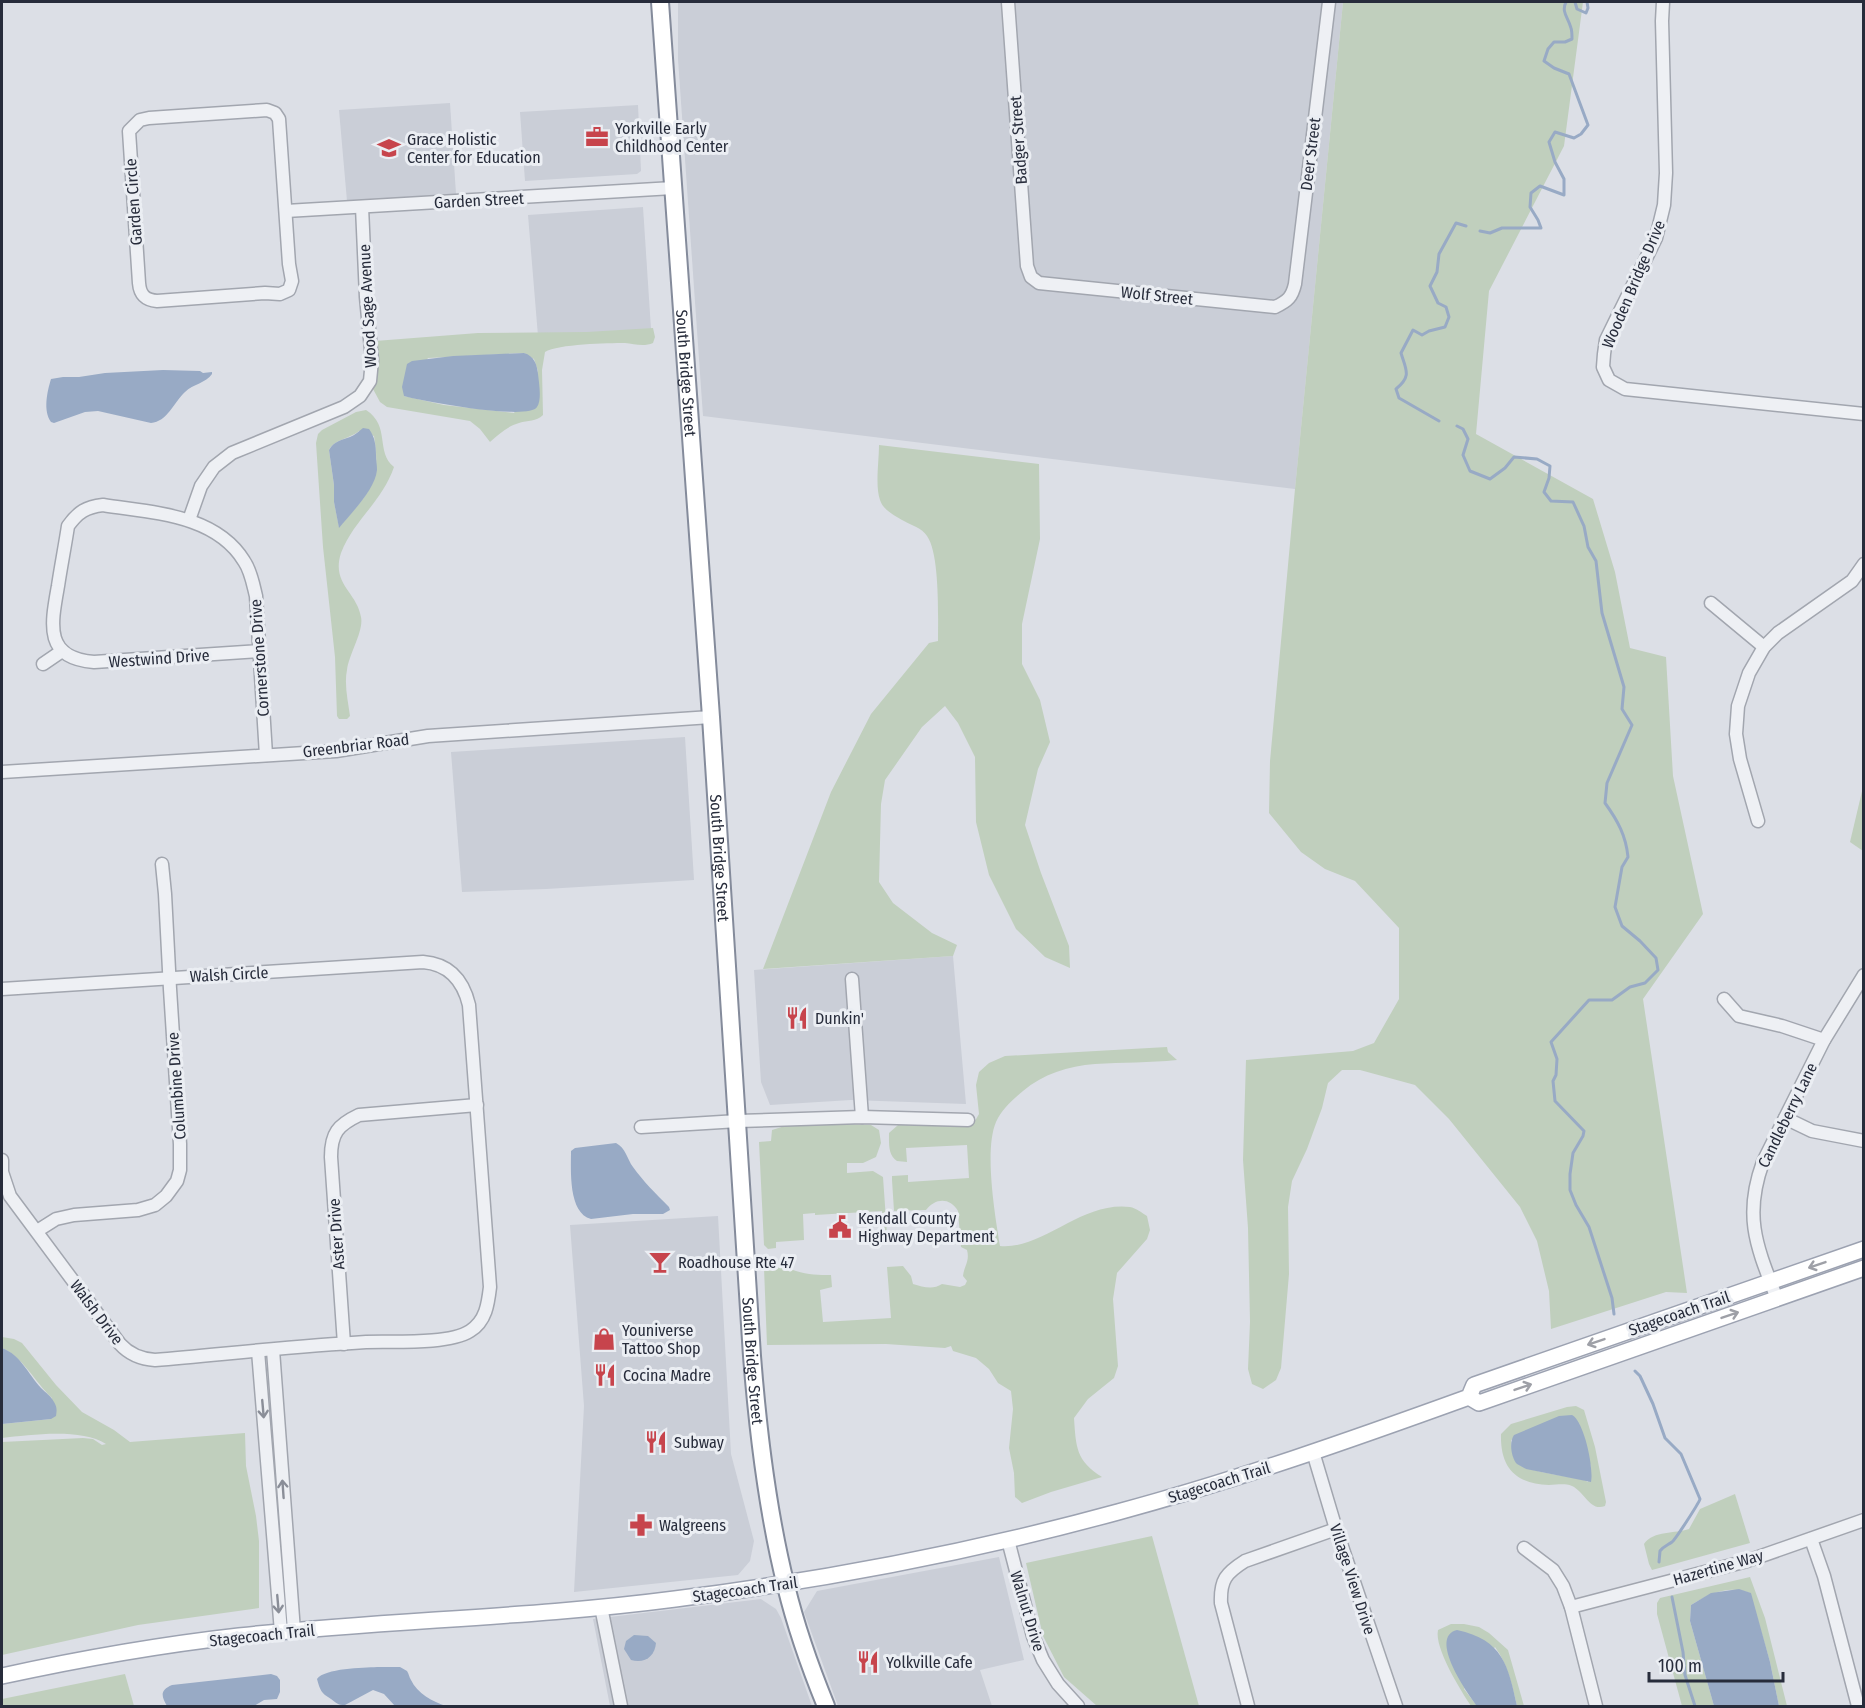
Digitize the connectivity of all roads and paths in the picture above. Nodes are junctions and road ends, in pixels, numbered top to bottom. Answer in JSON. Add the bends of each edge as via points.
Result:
{"nodes":[{"id":1,"x":660,"y":2,"type":"edge"},
{"id":2,"x":1008,"y":2,"type":"edge"},
{"id":3,"x":1329,"y":2,"type":"edge"},
{"id":4,"x":1663,"y":2,"type":"edge"},
{"id":5,"x":673,"y":188,"type":"junction"},
{"id":6,"x":362,"y":207,"type":"junction"},
{"id":7,"x":286,"y":211,"type":"junction"},
{"id":8,"x":1031,"y":277,"type":"joint"},
{"id":9,"x":1284,"y":303,"type":"joint"},
{"id":10,"x":1863,"y":414,"type":"edge"},
{"id":11,"x":189,"y":520,"type":"junction"},
{"id":12,"x":1863,"y":564,"type":"edge"},
{"id":13,"x":1712,"y":603,"type":"dead end"},
{"id":14,"x":1764,"y":647,"type":"junction"},
{"id":15,"x":62,"y":651,"type":"junction"},
{"id":16,"x":259,"y":651,"type":"junction"},
{"id":17,"x":43,"y":664,"type":"dead end"},
{"id":18,"x":711,"y":717,"type":"junction"},
{"id":19,"x":266,"y":755,"type":"junction"},
{"id":20,"x":2,"y":772,"type":"edge"},
{"id":21,"x":1758,"y":821,"type":"dead end"},
{"id":22,"x":162,"y":864,"type":"dead end"},
{"id":23,"x":1863,"y":975,"type":"edge"},
{"id":24,"x":169,"y":977,"type":"junction"},
{"id":25,"x":852,"y":979,"type":"dead end"},
{"id":26,"x":2,"y":988,"type":"edge"},
{"id":27,"x":1724,"y":999,"type":"dead end"},
{"id":28,"x":1824,"y":1040,"type":"junction"},
{"id":29,"x":477,"y":1105,"type":"junction"},
{"id":30,"x":862,"y":1117,"type":"junction"},
{"id":31,"x":1785,"y":1118,"type":"junction"},
{"id":32,"x":968,"y":1120,"type":"dead end"},
{"id":33,"x":738,"y":1121,"type":"junction"},
{"id":34,"x":641,"y":1127,"type":"dead end"},
{"id":35,"x":1863,"y":1141,"type":"edge"},
{"id":36,"x":2,"y":1160,"type":"edge"},
{"id":37,"x":37,"y":1231,"type":"junction"},
{"id":38,"x":1863,"y":1249,"type":"edge"},
{"id":39,"x":1863,"y":1268,"type":"edge"},
{"id":40,"x":1771,"y":1281,"type":"junction"},
{"id":41,"x":1777,"y":1299,"type":"junction"},
{"id":42,"x":344,"y":1344,"type":"junction"},
{"id":43,"x":273,"y":1350,"type":"junction"},
{"id":44,"x":258,"y":1351,"type":"junction"},
{"id":45,"x":1469,"y":1397,"type":"junction"},
{"id":46,"x":1312,"y":1452,"type":"junction"},
{"id":47,"x":1863,"y":1520,"type":"edge"},
{"id":48,"x":286,"y":1529,"type":"junction"},
{"id":49,"x":1336,"y":1529,"type":"junction"},
{"id":50,"x":272,"y":1530,"type":"junction"},
{"id":51,"x":1811,"y":1539,"type":"junction"},
{"id":52,"x":1008,"y":1540,"type":"junction"},
{"id":53,"x":1524,"y":1548,"type":"dead end"},
{"id":54,"x":785,"y":1584,"type":"junction"},
{"id":55,"x":601,"y":1607,"type":"junction"},
{"id":56,"x":1571,"y":1607,"type":"junction"},
{"id":57,"x":287,"y":1632,"type":"junction"},
{"id":58,"x":2,"y":1676,"type":"edge"},
{"id":59,"x":621,"y":1707,"type":"edge"},
{"id":60,"x":826,"y":1707,"type":"edge"},
{"id":61,"x":1078,"y":1707,"type":"edge"},
{"id":62,"x":1248,"y":1707,"type":"edge"},
{"id":63,"x":1396,"y":1707,"type":"edge"},
{"id":64,"x":1596,"y":1707,"type":"edge"},
{"id":65,"x":1858,"y":1707,"type":"edge"}],
"edges":[{"from":1,"to":5,"type":"highway","name":"South Bridge Street"},
{"from":2,"to":8,"type":"street","name":"Badger Street","via":[[1027,266]]},
{"from":3,"to":9,"type":"street","name":"Deer Street","via":[[1295,284],[1292,296]]},
{"from":4,"to":10,"type":"street","name":"Wooden Bridge Drive","via":[[1665,205],[1656,238],[1606,340],[1603,367],[1609,380],[1625,389]]},
{"from":5,"to":6,"type":"street","name":"Garden Street"},
{"from":5,"to":18,"type":"highway","name":"South Bridge Street"},
{"from":6,"to":7,"type":"street","name":"Garden Street"},
{"from":6,"to":11,"type":"street","name":"Wood Sage Avenue","via":[[370,381],[360,396],[344,407],[232,453],[214,466],[201,486]]},
{"from":7,"to":7,"type":"street","name":"Garden Circle","via":[[280,123],[275,113],[267,110],[148,118],[129,130],[139,283],[144,298],[157,301],[280,294],[288,290],[292,281]]},
{"from":8,"to":9,"type":"street","name":"Wolf Street","via":[[1039,283],[1275,307]]},
{"from":11,"to":15,"type":"street","via":[[103,505],[78,507],[68,526],[52,619],[53,636]]},
{"from":11,"to":16,"type":"street","name":"Cornerstone Drive","via":[[218,534],[245,562],[256,596]]},
{"from":12,"to":14,"type":"street","via":[[1852,581]]},
{"from":13,"to":14,"type":"street"},
{"from":14,"to":21,"type":"street","via":[[1738,706],[1736,734]]},
{"from":15,"to":16,"type":"street","name":"Westwind Drive","via":[[73,659],[94,662]]},
{"from":15,"to":17,"type":"street"},
{"from":16,"to":19,"type":"street","name":"Cornerstone Drive"},
{"from":18,"to":19,"type":"street","name":"Greenbriar Road","via":[[428,736],[336,751]]},
{"from":18,"to":33,"type":"highway","name":"South Bridge Street"},
{"from":19,"to":20,"type":"street","name":"Greenbriar Road"},
{"from":22,"to":24,"type":"street","name":"Columbine Drive"},
{"from":23,"to":28,"type":"street","name":"Candleberry Lane"},
{"from":24,"to":26,"type":"street","name":"Walsh Circle"},
{"from":24,"to":29,"type":"street","name":"Walsh Circle","via":[[423,962],[456,969],[469,1005]]},
{"from":24,"to":37,"type":"street","name":"Columbine Drive","via":[[180,1156],[174,1196],[146,1208],[56,1219]]},
{"from":25,"to":30,"type":"street"},
{"from":27,"to":28,"type":"street","via":[[1738,1016]]},
{"from":28,"to":31,"type":"street","name":"Candleberry Lane"},
{"from":29,"to":42,"type":"street","name":"Walsh Circle","via":[[490,1287],[484,1325],[450,1338]]},
{"from":29,"to":42,"type":"street","name":"Aster Drive","via":[[359,1115],[336,1124],[330,1157]]},
{"from":30,"to":32,"type":"street"},
{"from":30,"to":33,"type":"street"},
{"from":31,"to":35,"type":"street","via":[[1812,1131]]},
{"from":31,"to":40,"type":"street","name":"Candleberry Lane","via":[[1756,1180],[1752,1211],[1757,1244]]},
{"from":33,"to":34,"type":"street"},
{"from":33,"to":54,"type":"highway","name":"South Bridge Street","via":[[759,1435]]},
{"from":36,"to":37,"type":"street","name":"Walsh Drive","via":[[10,1196]]},
{"from":37,"to":44,"type":"street","name":"Walsh Drive","via":[[120,1344],[134,1356],[155,1360]]},
{"from":38,"to":40,"type":"main road","name":"Stagecoach Trail","one_way":true},
{"from":39,"to":41,"type":"main road","name":"Stagecoach Trail"},
{"from":40,"to":41,"type":"street","name":"Candleberry Lane"},
{"from":40,"to":45,"type":"main road","name":"Stagecoach Trail","one_way":true,"via":[[1474,1385]]},
{"from":45,"to":41,"type":"main road","name":"Stagecoach Trail","one_way":true,"via":[[1479,1403]]},
{"from":42,"to":43,"type":"street","name":"Walsh Circle"},
{"from":43,"to":44,"type":"street","name":"Walsh Drive"},
{"from":48,"to":43,"type":"street","one_way":true},
{"from":44,"to":50,"type":"street","one_way":true},
{"from":45,"to":46,"type":"main road","name":"Stagecoach Trail"},
{"from":46,"to":49,"type":"street","name":"Village View Drive"},
{"from":46,"to":52,"type":"main road","name":"Stagecoach Trail","via":[[1119,1512]]},
{"from":47,"to":51,"type":"street","name":"Hazertine Way"},
{"from":48,"to":50,"type":"street"},
{"from":48,"to":57,"type":"street"},
{"from":49,"to":62,"type":"street","via":[[1245,1561],[1224,1578],[1221,1603]]},
{"from":49,"to":63,"type":"street","name":"Village View Drive"},
{"from":50,"to":57,"type":"street","one_way":true},
{"from":51,"to":56,"type":"street","name":"Hazertine Way","via":[[1722,1568]]},
{"from":51,"to":65,"type":"street"},
{"from":52,"to":54,"type":"main road","name":"Stagecoach Trail"},
{"from":52,"to":61,"type":"street","name":"Walnut Drive","via":[[1043,1660]]},
{"from":53,"to":56,"type":"street","via":[[1553,1570]]},
{"from":54,"to":55,"type":"main road","name":"Stagecoach Trail"},
{"from":54,"to":60,"type":"highway","name":"South Bridge Street"},
{"from":55,"to":57,"type":"main road","name":"Stagecoach Trail"},
{"from":55,"to":59,"type":"street"},
{"from":56,"to":64,"type":"street"},
{"from":57,"to":58,"type":"main road","name":"Stagecoach Trail","via":[[81,1659]]}]}
